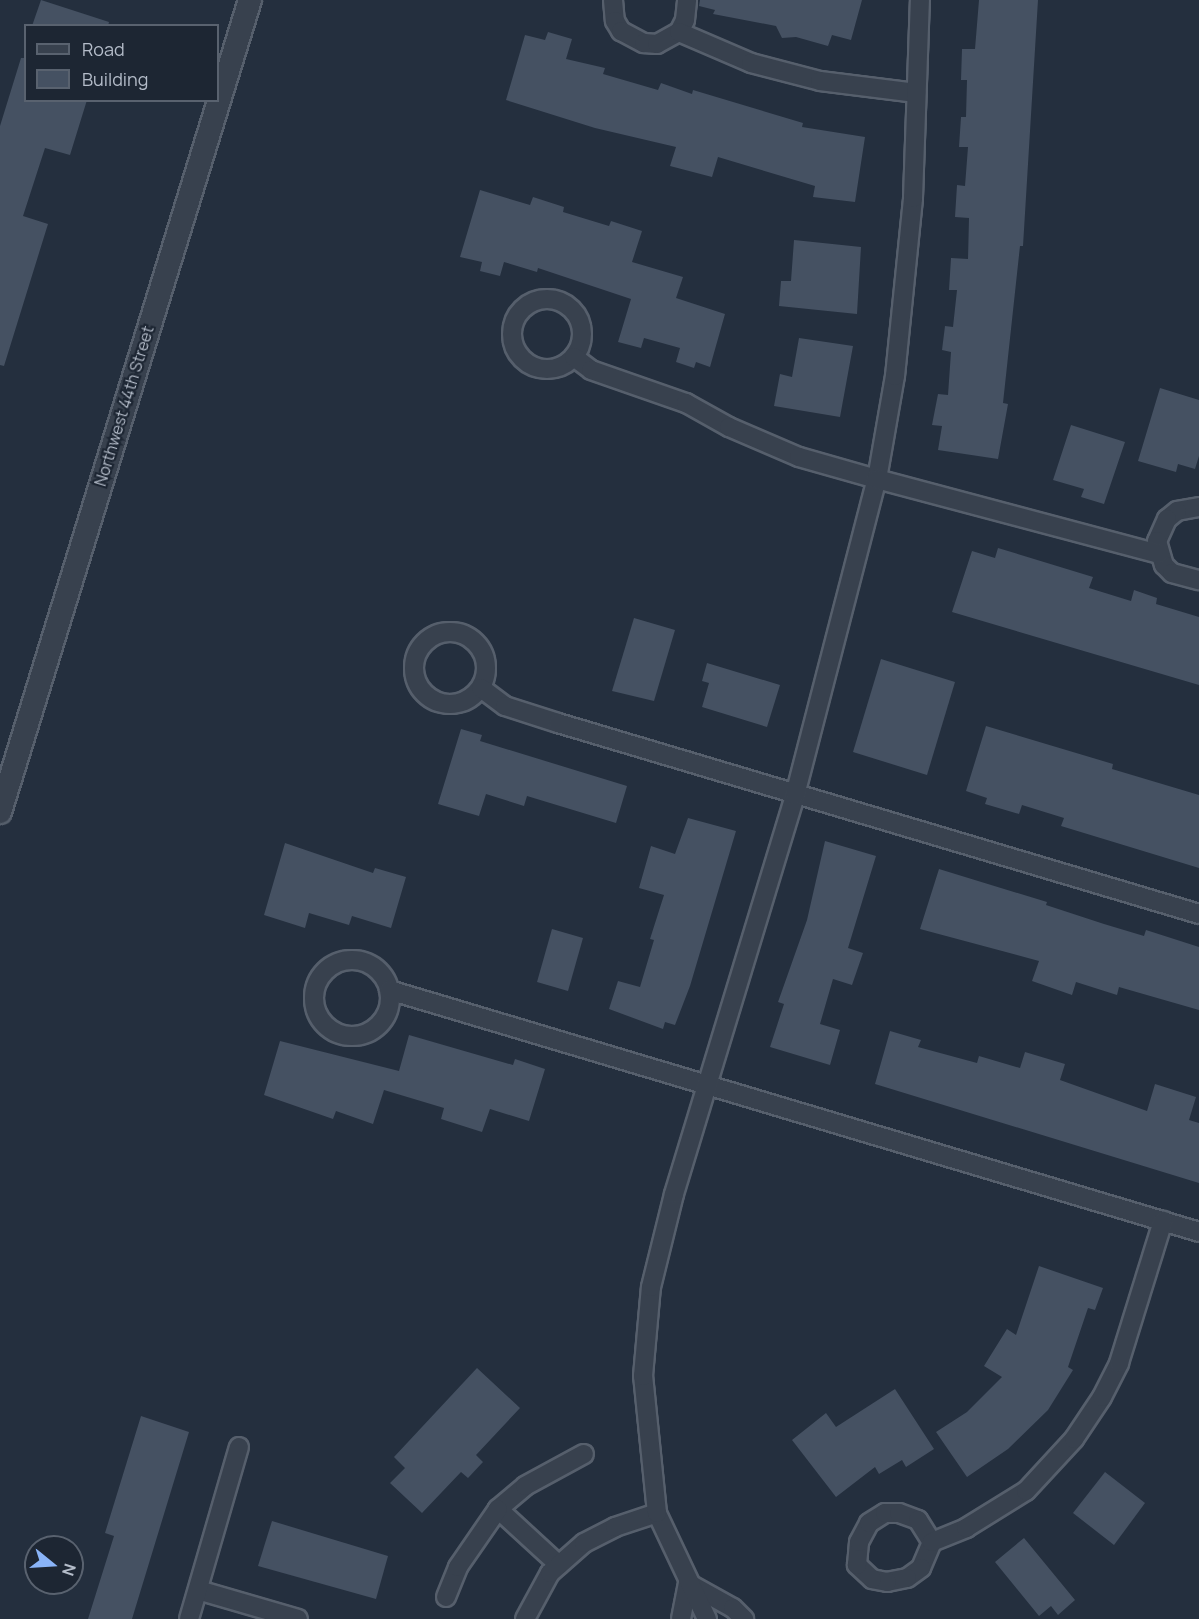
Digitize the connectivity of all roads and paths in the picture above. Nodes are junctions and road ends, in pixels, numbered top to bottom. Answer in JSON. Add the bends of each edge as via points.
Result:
{"nodes":[{"id":1,"x":250,"y":0,"type":"edge"},
{"id":2,"x":613,"y":0,"type":"edge"},
{"id":3,"x":687,"y":0,"type":"edge"},
{"id":4,"x":920,"y":0,"type":"edge"},
{"id":5,"x":679,"y":32,"type":"junction"},
{"id":6,"x":916,"y":93,"type":"junction"},
{"id":7,"x":219,"y":101,"type":"edge"},
{"id":8,"x":219,"y":102,"type":"edge"},
{"id":9,"x":574,"y":357,"type":"dead end"},
{"id":10,"x":877,"y":479,"type":"junction"},
{"id":11,"x":1199,"y":507,"type":"edge"},
{"id":12,"x":1159,"y":554,"type":"junction"},
{"id":13,"x":1199,"y":580,"type":"edge"},
{"id":14,"x":481,"y":688,"type":"junction"},
{"id":15,"x":795,"y":795,"type":"junction"},
{"id":16,"x":0,"y":812,"type":"edge"},
{"id":17,"x":1199,"y":914,"type":"edge"},
{"id":18,"x":389,"y":990,"type":"junction"},
{"id":19,"x":707,"y":1085,"type":"junction"},
{"id":20,"x":1163,"y":1221,"type":"junction"},
{"id":21,"x":1199,"y":1232,"type":"edge"},
{"id":22,"x":239,"y":1447,"type":"dead end"},
{"id":23,"x":584,"y":1454,"type":"dead end"},
{"id":24,"x":498,"y":1509,"type":"junction"},
{"id":25,"x":657,"y":1513,"type":"junction"},
{"id":26,"x":932,"y":1542,"type":"dead end"},
{"id":27,"x":559,"y":1565,"type":"junction"},
{"id":28,"x":688,"y":1583,"type":"junction"},
{"id":29,"x":198,"y":1590,"type":"junction"},
{"id":30,"x":446,"y":1597,"type":"dead end"},
{"id":31,"x":189,"y":1619,"type":"edge"},
{"id":32,"x":298,"y":1619,"type":"edge"},
{"id":33,"x":525,"y":1619,"type":"edge"},
{"id":34,"x":681,"y":1619,"type":"edge"},
{"id":35,"x":707,"y":1619,"type":"edge"},
{"id":36,"x":744,"y":1619,"type":"edge"}],
"edges":[{"from":1,"to":7,"type":"street","name":"Northwest 44th Street"},
{"from":2,"to":5,"type":"street","via":[[615,21],[632,39],[657,44]]},
{"from":3,"to":5,"type":"street"},
{"from":4,"to":6,"type":"street"},
{"from":5,"to":6,"type":"street","via":[[751,63],[820,81]]},
{"from":6,"to":10,"type":"street","via":[[913,198],[895,376]]},
{"from":8,"to":16,"type":"street","name":"Northwest 44th Street"},
{"from":9,"to":10,"type":"street","via":[[591,370],[686,403],[729,427],[799,457]]},
{"from":10,"to":12,"type":"street"},
{"from":10,"to":15,"type":"street"},
{"from":11,"to":12,"type":"street","via":[[1176,511],[1167,519],[1160,529]]},
{"from":12,"to":13,"type":"street","via":[[1172,573]]},
{"from":14,"to":14,"type":"street","via":[[461,703],[436,702],[418,685],[414,673],[419,650],[426,640],[447,632],[469,637],[484,654],[485,677]]},
{"from":14,"to":15,"type":"street","via":[[505,706]]},
{"from":15,"to":17,"type":"street"},
{"from":15,"to":19,"type":"street"},
{"from":18,"to":18,"type":"street","via":[[376,968],[365,962],[347,961],[329,967],[321,977],[314,1001],[324,1023],[345,1035],[357,1035],[379,1024],[386,1014]]},
{"from":18,"to":19,"type":"street"},
{"from":19,"to":20,"type":"street"},
{"from":19,"to":25,"type":"street","via":[[651,1287],[643,1376]]},
{"from":20,"to":21,"type":"street"},
{"from":20,"to":26,"type":"street","via":[[1119,1363],[1074,1439],[1026,1491],[966,1528]]},
{"from":22,"to":29,"type":"street"},
{"from":23,"to":24,"type":"street","via":[[525,1486]]},
{"from":24,"to":27,"type":"street"},
{"from":24,"to":30,"type":"street","via":[[458,1567]]},
{"from":25,"to":27,"type":"street","via":[[615,1527],[584,1543]]},
{"from":25,"to":28,"type":"street"},
{"from":27,"to":33,"type":"street","via":[[550,1573]]},
{"from":28,"to":34,"type":"street"},
{"from":28,"to":35,"type":"street"},
{"from":28,"to":36,"type":"street","via":[[733,1608]]},
{"from":29,"to":31,"type":"street"},
{"from":29,"to":32,"type":"street"}]}
